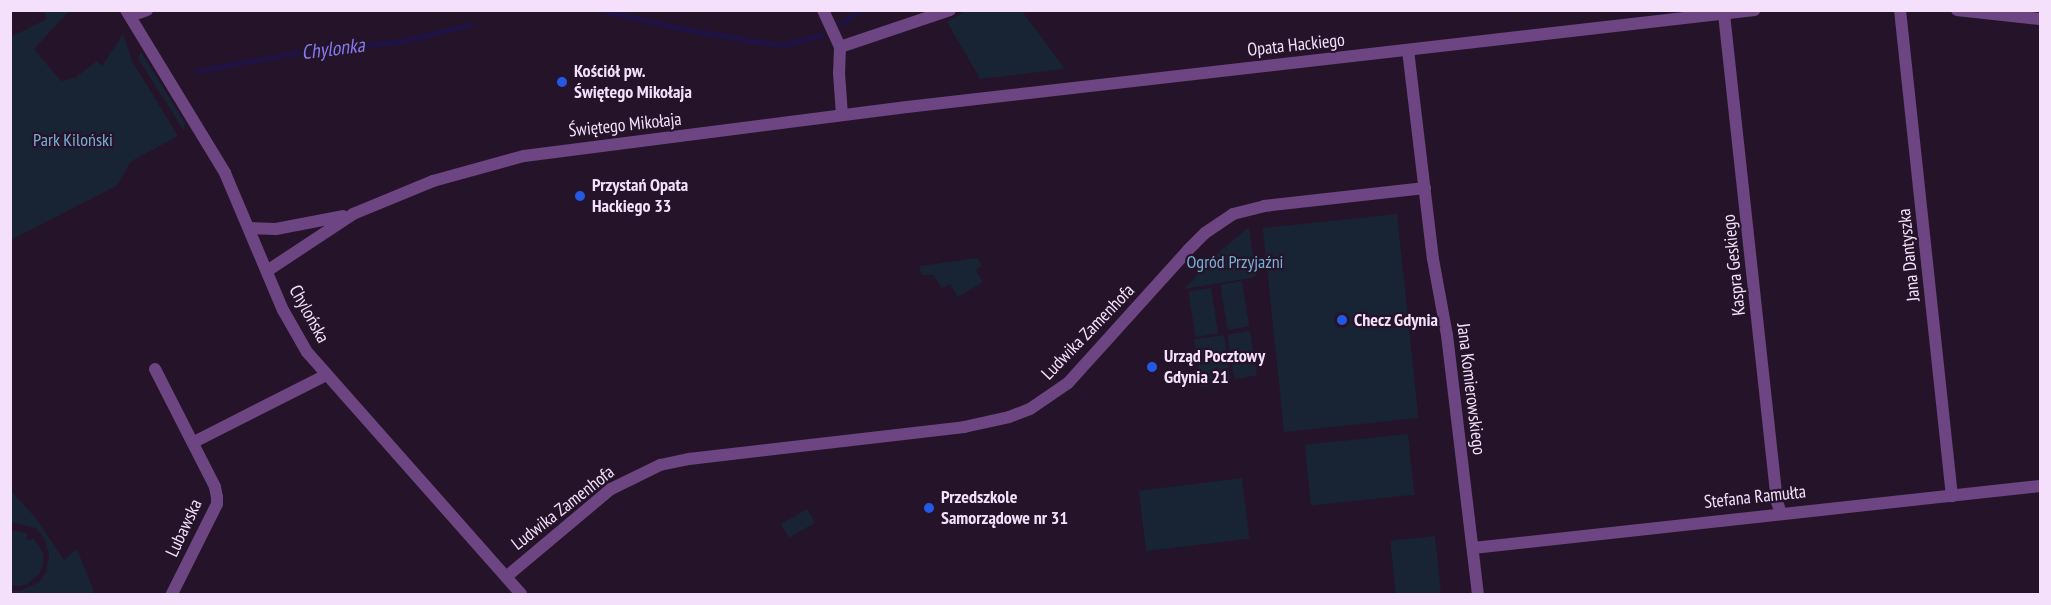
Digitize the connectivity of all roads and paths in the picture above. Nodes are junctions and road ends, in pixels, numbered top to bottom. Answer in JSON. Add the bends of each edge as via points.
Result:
{"nodes":[{"id":1,"x":147,"y":10,"type":"edge"},
{"id":2,"x":823,"y":10,"type":"edge"},
{"id":3,"x":950,"y":10,"type":"edge"},
{"id":4,"x":1754,"y":10,"type":"edge"},
{"id":5,"x":1900,"y":10,"type":"edge"},
{"id":6,"x":1956,"y":10,"type":"edge"},
{"id":7,"x":128,"y":13,"type":"edge"},
{"id":8,"x":1724,"y":14,"type":"junction"},
{"id":9,"x":2040,"y":19,"type":"edge"},
{"id":10,"x":840,"y":47,"type":"junction"},
{"id":11,"x":1408,"y":50,"type":"junction"},
{"id":12,"x":842,"y":115,"type":"junction"},
{"id":13,"x":1425,"y":188,"type":"junction"},
{"id":14,"x":353,"y":214,"type":"junction"},
{"id":15,"x":250,"y":228,"type":"junction"},
{"id":16,"x":267,"y":271,"type":"junction"},
{"id":17,"x":155,"y":369,"type":"dead end"},
{"id":18,"x":326,"y":375,"type":"junction"},
{"id":19,"x":194,"y":442,"type":"junction"},
{"id":20,"x":2040,"y":486,"type":"edge"},
{"id":21,"x":1952,"y":496,"type":"junction"},
{"id":22,"x":1781,"y":513,"type":"junction"},
{"id":23,"x":1473,"y":548,"type":"junction"},
{"id":24,"x":506,"y":577,"type":"junction"},
{"id":25,"x":172,"y":594,"type":"edge"},
{"id":26,"x":521,"y":594,"type":"edge"},
{"id":27,"x":1478,"y":594,"type":"edge"}],
"edges":[{"from":1,"to":7,"type":"street"},
{"from":2,"to":10,"type":"street"},
{"from":3,"to":10,"type":"street"},
{"from":4,"to":8,"type":"street","name":"Opata Hackiego"},
{"from":5,"to":21,"type":"street","name":"Jana Dantyszka"},
{"from":6,"to":9,"type":"street"},
{"from":7,"to":15,"type":"street","name":"Chylońska","via":[[225,173]]},
{"from":8,"to":11,"type":"street","name":"Opata Hackiego"},
{"from":8,"to":22,"type":"street","name":"Kaspra Geskiego"},
{"from":10,"to":12,"type":"street"},
{"from":11,"to":12,"type":"street","name":"Opata Hackiego"},
{"from":11,"to":13,"type":"street"},
{"from":12,"to":14,"type":"street","name":"Świętego Mikołaja","via":[[524,156],[434,181]]},
{"from":13,"to":23,"type":"street","name":"Jana Komierowskiego"},
{"from":13,"to":24,"type":"street","name":"Ludwika Zamenhofa","via":[[1263,206],[1233,214],[1188,250],[1068,383],[1030,409],[964,427],[660,465],[611,489]]},
{"from":14,"to":15,"type":"street","name":"Świętego Mikołaja","via":[[276,229]]},
{"from":14,"to":16,"type":"street","name":"Świętego Mikołaja"},
{"from":15,"to":16,"type":"street","name":"Chylońska"},
{"from":16,"to":18,"type":"street","name":"Chylońska","via":[[294,329]]},
{"from":17,"to":19,"type":"street","name":"Lubawska"},
{"from":18,"to":19,"type":"street"},
{"from":18,"to":24,"type":"street","name":"Chylońska"},
{"from":19,"to":25,"type":"street","name":"Lubawska","via":[[215,486],[217,504]]},
{"from":20,"to":21,"type":"street","name":"Stefana Ramułta"},
{"from":21,"to":22,"type":"street","name":"Stefana Ramułta"},
{"from":22,"to":23,"type":"street","name":"Stefana Ramułta"},
{"from":23,"to":27,"type":"street","name":"Jana Komierowskiego"},
{"from":24,"to":26,"type":"street","name":"Chylońska"}]}
